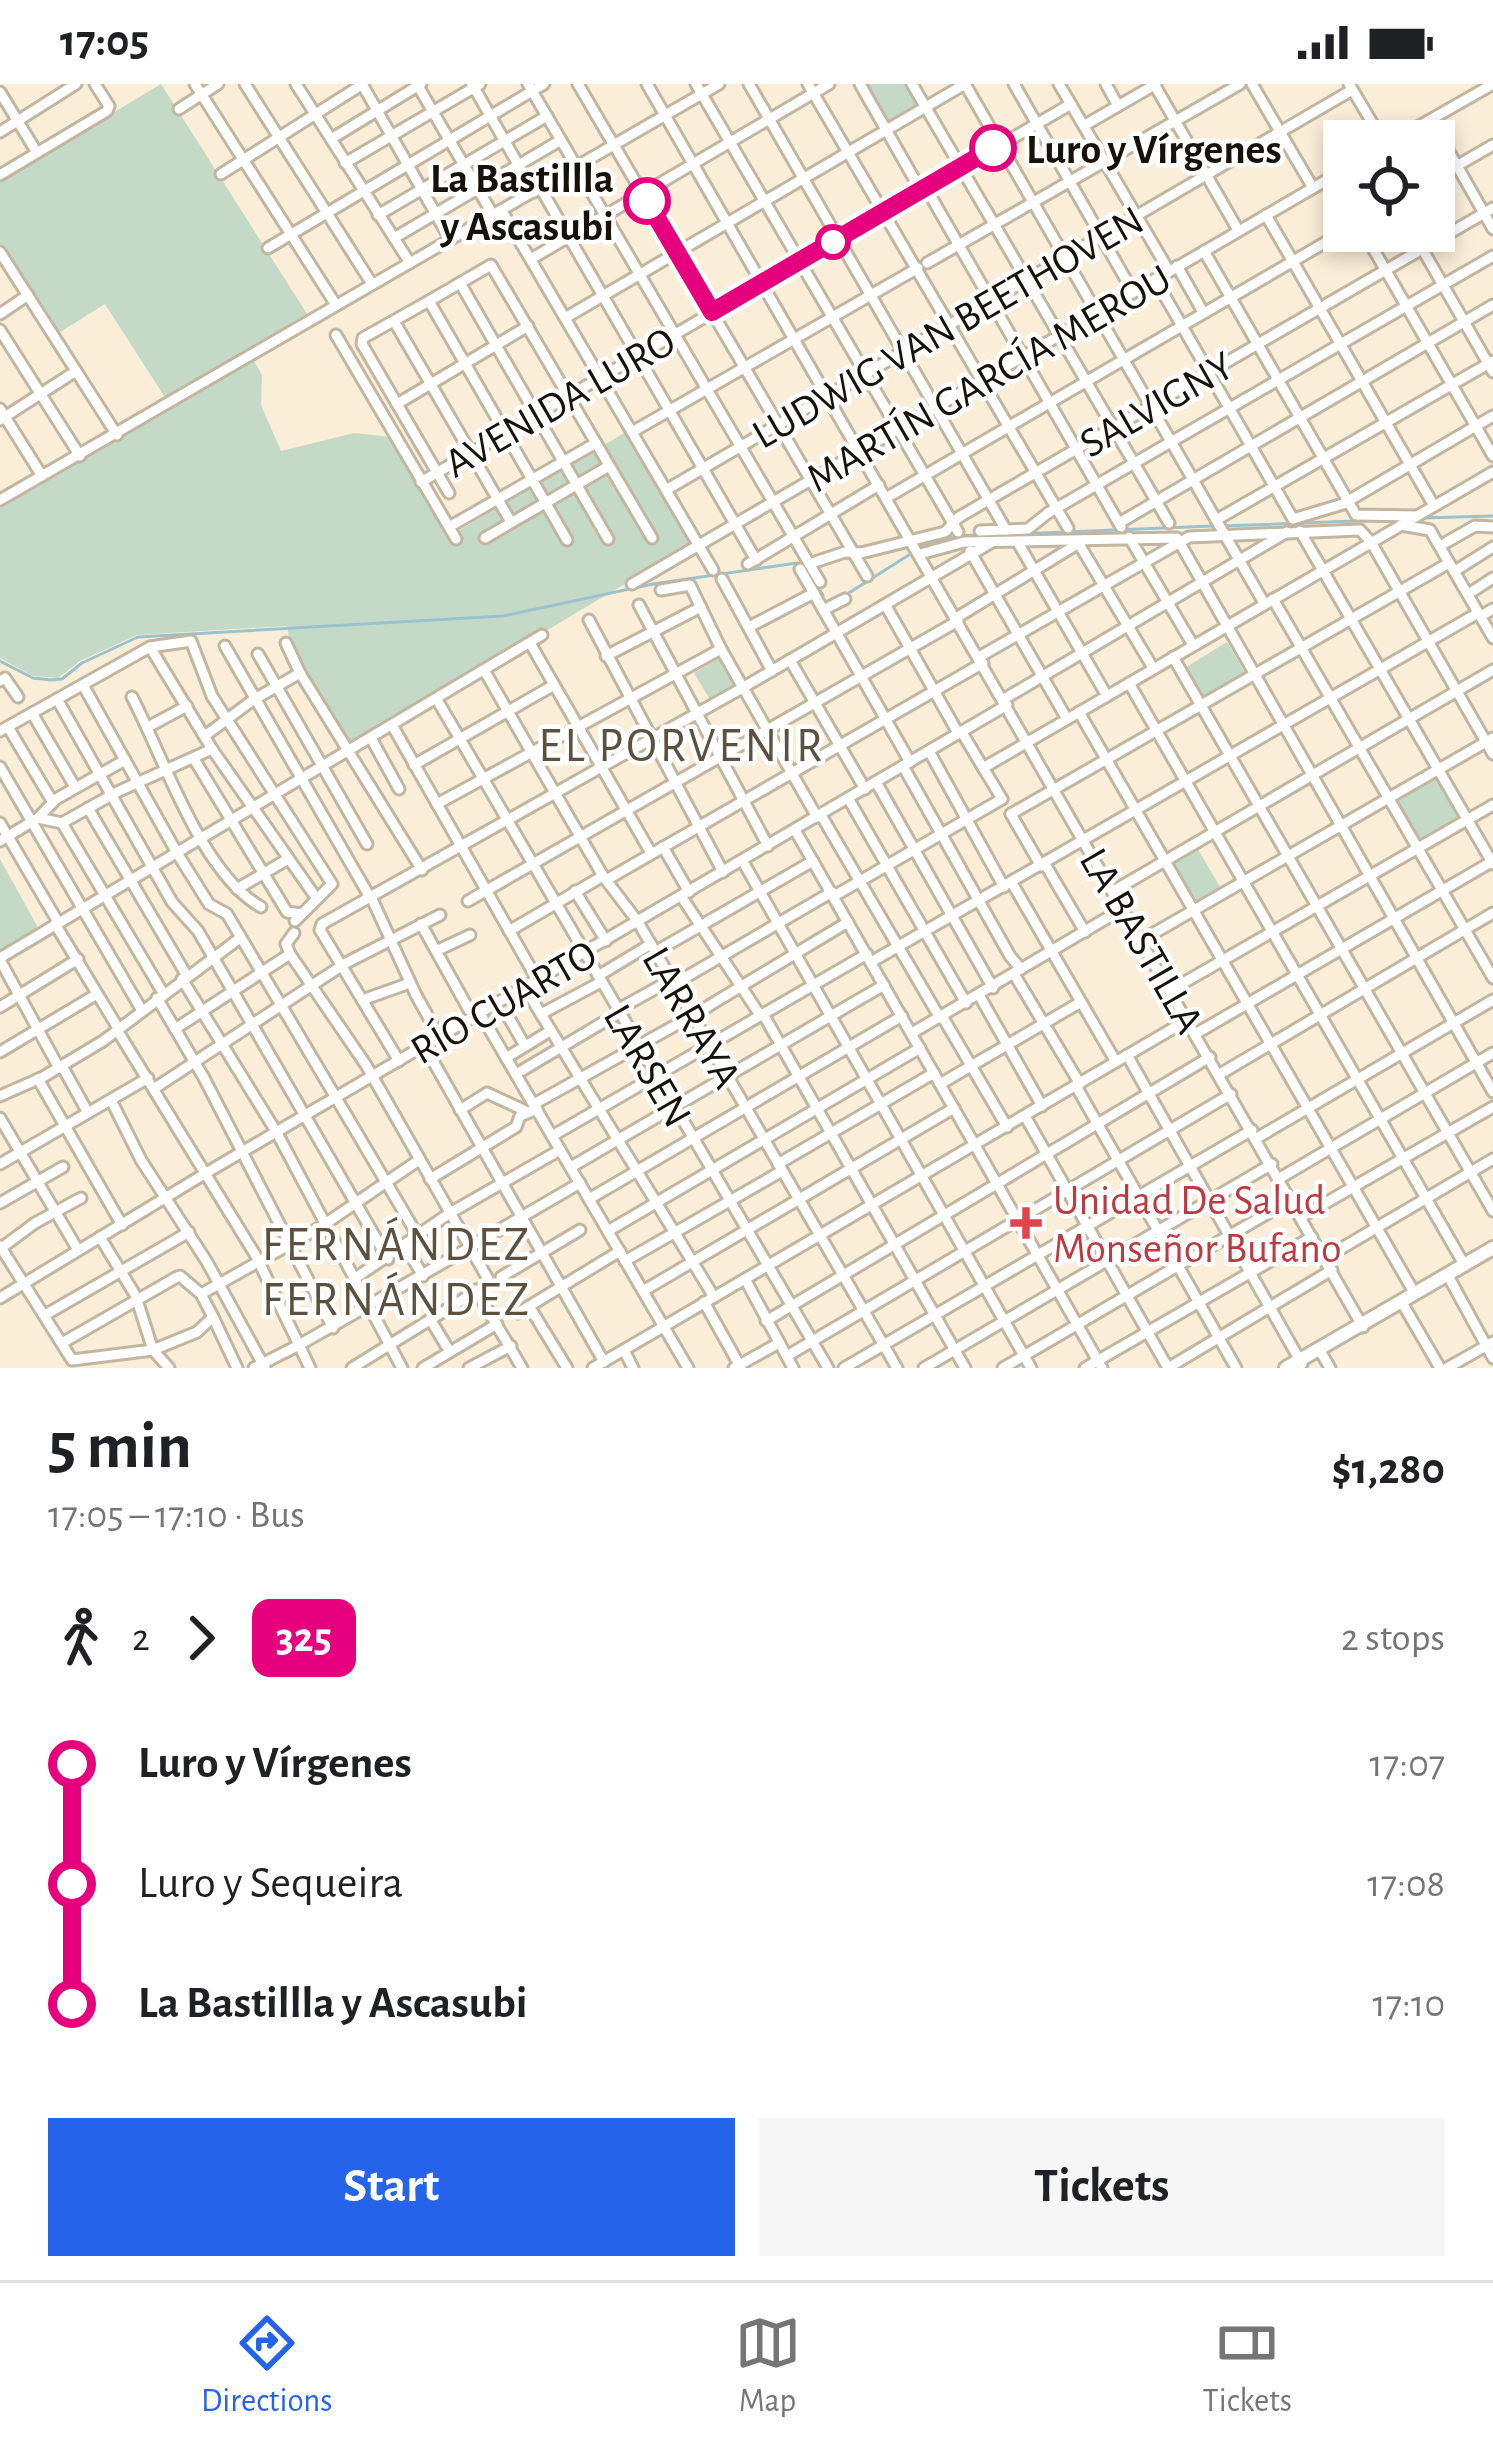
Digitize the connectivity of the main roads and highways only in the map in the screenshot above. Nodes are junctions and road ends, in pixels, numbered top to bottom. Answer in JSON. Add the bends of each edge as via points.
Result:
{"nodes":[{"id":1,"x":1493,"y":1251,"type":"edge"},
{"id":2,"x":1295,"y":1365,"type":"edge"}],
"edges":[{"from":1,"to":2,"type":"main road"}]}
